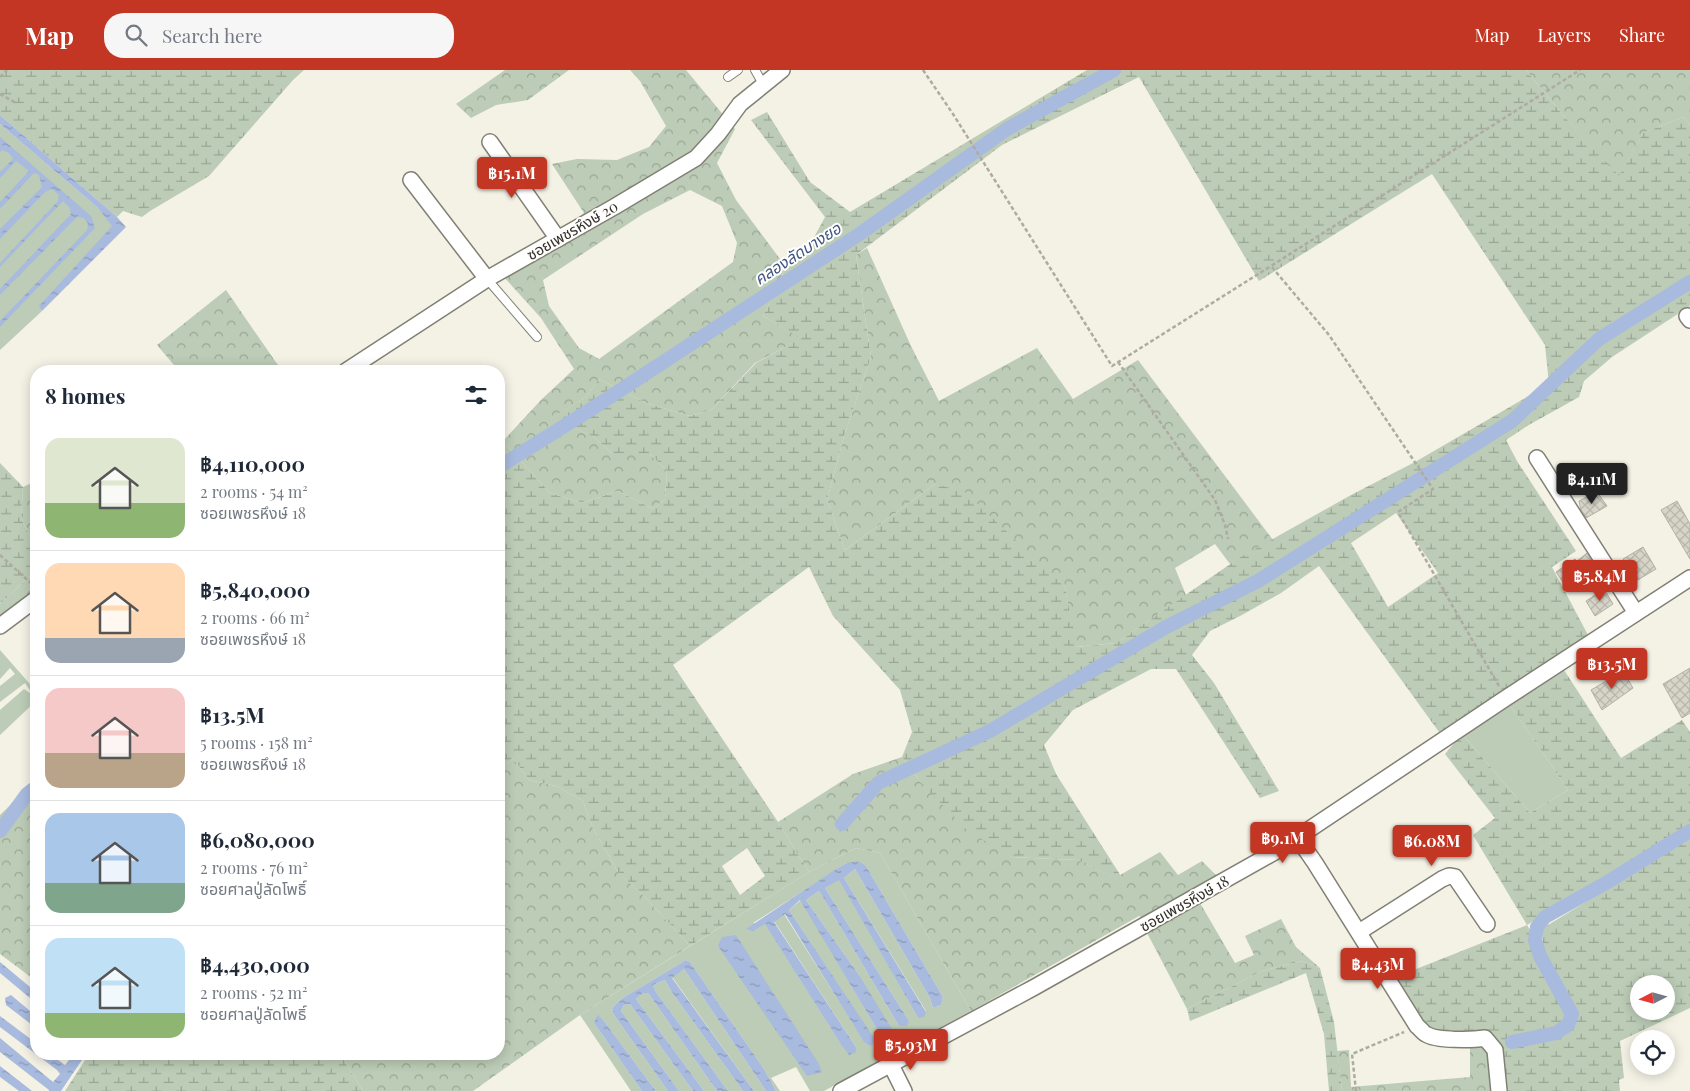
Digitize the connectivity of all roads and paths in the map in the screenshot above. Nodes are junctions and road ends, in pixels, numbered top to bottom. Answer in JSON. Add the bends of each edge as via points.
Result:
{"nodes":[{"id":1,"x":7,"y":70,"type":"edge"},
{"id":2,"x":738,"y":70,"type":"edge"},
{"id":3,"x":754,"y":70,"type":"edge"},
{"id":4,"x":782,"y":70,"type":"edge"},
{"id":5,"x":923,"y":70,"type":"edge"},
{"id":6,"x":1580,"y":70,"type":"edge"},
{"id":7,"x":0,"y":77,"type":"edge"},
{"id":8,"x":728,"y":77,"type":"dead end"},
{"id":9,"x":763,"y":84,"type":"junction"},
{"id":10,"x":0,"y":94,"type":"edge"},
{"id":11,"x":16,"y":103,"type":"dead end"},
{"id":12,"x":490,"y":142,"type":"dead end"},
{"id":13,"x":411,"y":180,"type":"dead end"},
{"id":14,"x":558,"y":239,"type":"junction"},
{"id":15,"x":1271,"y":266,"type":"junction"},
{"id":16,"x":487,"y":278,"type":"junction"},
{"id":17,"x":537,"y":337,"type":"dead end"},
{"id":18,"x":1118,"y":362,"type":"junction"},
{"id":19,"x":358,"y":365,"type":"edge"},
{"id":20,"x":1537,"y":458,"type":"dead end"},
{"id":21,"x":1228,"y":539,"type":"dead end"},
{"id":22,"x":0,"y":556,"type":"edge"},
{"id":23,"x":1690,"y":578,"type":"edge"},
{"id":24,"x":30,"y":583,"type":"edge"},
{"id":25,"x":30,"y":604,"type":"edge"},
{"id":26,"x":1636,"y":613,"type":"junction"},
{"id":27,"x":0,"y":626,"type":"edge"},
{"id":28,"x":1506,"y":698,"type":"junction"},
{"id":29,"x":1297,"y":838,"type":"junction"},
{"id":30,"x":1487,"y":924,"type":"dead end"},
{"id":31,"x":1359,"y":932,"type":"junction"},
{"id":32,"x":1417,"y":1026,"type":"junction"},
{"id":33,"x":891,"y":1064,"type":"junction"},
{"id":34,"x":841,"y":1091,"type":"edge"},
{"id":35,"x":904,"y":1091,"type":"edge"},
{"id":36,"x":1356,"y":1091,"type":"edge"},
{"id":37,"x":1499,"y":1091,"type":"edge"}],
"edges":[{"from":1,"to":7,"type":"path"},
{"from":2,"to":8,"type":"lane"},
{"from":3,"to":9,"type":"lane"},
{"from":4,"to":9,"type":"street","name":"ซอยเพชรหึงษ์ 20"},
{"from":5,"to":18,"type":"path","via":[[1112,366]]},
{"from":6,"to":15,"type":"path"},
{"from":9,"to":14,"type":"street","name":"ซอยเพชรหึงษ์ 20","via":[[740,104],[696,158]]},
{"from":10,"to":11,"type":"path"},
{"from":12,"to":14,"type":"street"},
{"from":13,"to":16,"type":"street"},
{"from":14,"to":16,"type":"street","name":"ซอยเพชรหึงษ์ 20"},
{"from":15,"to":18,"type":"path"},
{"from":15,"to":28,"type":"path","via":[[1329,335],[1433,489],[1398,512]]},
{"from":16,"to":17,"type":"lane"},
{"from":16,"to":19,"type":"street","name":"ซอยเพชรหึงษ์ 20"},
{"from":18,"to":21,"type":"path","via":[[1215,500]]},
{"from":20,"to":26,"type":"street"},
{"from":22,"to":24,"type":"path"},
{"from":23,"to":26,"type":"street","name":"ซอยเพชรหึงษ์ 18"},
{"from":25,"to":27,"type":"street"},
{"from":26,"to":28,"type":"street","name":"ซอยเพชรหึงษ์ 18"},
{"from":28,"to":29,"type":"street","name":"ซอยเพชรหึงษ์ 18"},
{"from":29,"to":31,"type":"street"},
{"from":29,"to":33,"type":"street","name":"ซอยเพชรหึงษ์ 18","via":[[1033,988]]},
{"from":30,"to":31,"type":"street","via":[[1455,877],[1449,876]]},
{"from":31,"to":32,"type":"street"},
{"from":32,"to":36,"type":"path","via":[[1352,1054]]},
{"from":32,"to":37,"type":"street","via":[[1426,1035],[1437,1037],[1485,1038],[1495,1050]]},
{"from":33,"to":34,"type":"street","name":"ซอยเพชรหึงษ์ 18"},
{"from":33,"to":35,"type":"street"}]}
